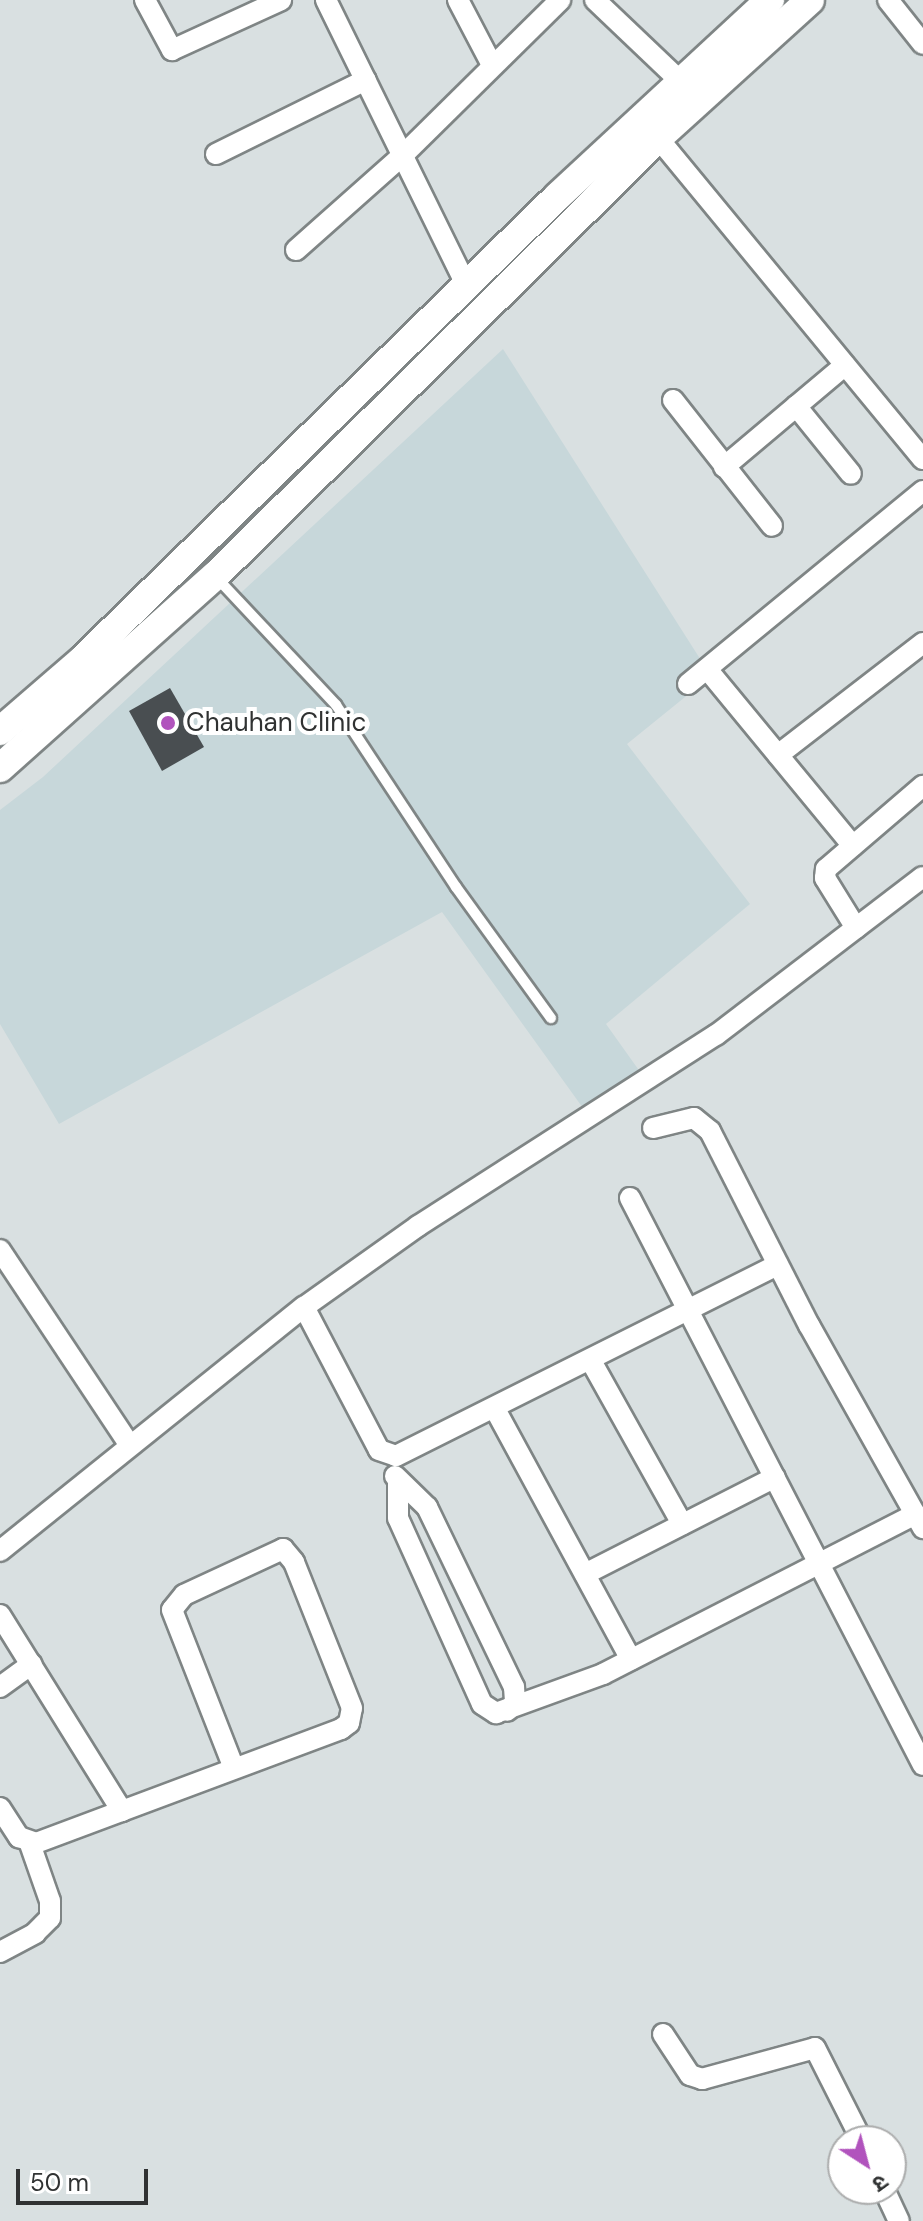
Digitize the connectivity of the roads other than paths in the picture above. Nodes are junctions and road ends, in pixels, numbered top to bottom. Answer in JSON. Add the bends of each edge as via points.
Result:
{"nodes":[{"id":1,"x":145,"y":0,"type":"edge"},
{"id":2,"x":281,"y":0,"type":"edge"},
{"id":3,"x":326,"y":0,"type":"edge"},
{"id":4,"x":458,"y":0,"type":"edge"},
{"id":5,"x":560,"y":0,"type":"edge"},
{"id":6,"x":595,"y":0,"type":"edge"},
{"id":7,"x":770,"y":0,"type":"edge"},
{"id":8,"x":810,"y":0,"type":"edge"},
{"id":9,"x":888,"y":0,"type":"edge"},
{"id":10,"x":923,"y":44,"type":"edge"},
{"id":11,"x":492,"y":65,"type":"junction"},
{"id":12,"x":366,"y":80,"type":"junction"},
{"id":13,"x":680,"y":81,"type":"junction"},
{"id":14,"x":658,"y":138,"type":"junction"},
{"id":15,"x":216,"y":154,"type":"dead end"},
{"id":16,"x":403,"y":155,"type":"junction"},
{"id":17,"x":296,"y":250,"type":"dead end"},
{"id":18,"x":467,"y":287,"type":"junction"},
{"id":19,"x":845,"y":365,"type":"junction"},
{"id":20,"x":673,"y":400,"type":"dead end"},
{"id":21,"x":796,"y":406,"type":"junction"},
{"id":22,"x":923,"y":459,"type":"edge"},
{"id":23,"x":724,"y":467,"type":"junction"},
{"id":24,"x":851,"y":474,"type":"dead end"},
{"id":25,"x":923,"y":491,"type":"edge"},
{"id":26,"x":772,"y":526,"type":"dead end"},
{"id":27,"x":215,"y":576,"type":"junction"},
{"id":28,"x":923,"y":643,"type":"edge"},
{"id":29,"x":707,"y":669,"type":"junction"},
{"id":30,"x":688,"y":684,"type":"dead end"},
{"id":31,"x":0,"y":731,"type":"edge"},
{"id":32,"x":778,"y":755,"type":"junction"},
{"id":33,"x":0,"y":768,"type":"edge"},
{"id":34,"x":923,"y":786,"type":"edge"},
{"id":35,"x":853,"y":846,"type":"junction"},
{"id":36,"x":923,"y":877,"type":"edge"},
{"id":37,"x":856,"y":928,"type":"junction"},
{"id":38,"x":551,"y":1018,"type":"dead end"},
{"id":39,"x":653,"y":1128,"type":"dead end"},
{"id":40,"x":630,"y":1198,"type":"dead end"},
{"id":41,"x":0,"y":1250,"type":"edge"},
{"id":42,"x":778,"y":1265,"type":"junction"},
{"id":43,"x":304,"y":1307,"type":"junction"},
{"id":44,"x":689,"y":1311,"type":"junction"},
{"id":45,"x":591,"y":1361,"type":"junction"},
{"id":46,"x":495,"y":1409,"type":"junction"},
{"id":47,"x":128,"y":1443,"type":"junction"},
{"id":48,"x":385,"y":1455,"type":"junction"},
{"id":49,"x":775,"y":1477,"type":"junction"},
{"id":50,"x":398,"y":1483,"type":"junction"},
{"id":51,"x":919,"y":1521,"type":"edge"},
{"id":52,"x":682,"y":1524,"type":"junction"},
{"id":53,"x":0,"y":1551,"type":"edge"},
{"id":54,"x":820,"y":1563,"type":"junction"},
{"id":55,"x":585,"y":1574,"type":"junction"},
{"id":56,"x":0,"y":1615,"type":"edge"},
{"id":57,"x":631,"y":1659,"type":"junction"},
{"id":58,"x":32,"y":1664,"type":"junction"},
{"id":59,"x":0,"y":1687,"type":"edge"},
{"id":60,"x":507,"y":1711,"type":"junction"},
{"id":61,"x":915,"y":1729,"type":"edge"},
{"id":62,"x":923,"y":1765,"type":"edge"},
{"id":63,"x":234,"y":1768,"type":"junction"},
{"id":64,"x":0,"y":1808,"type":"edge"},
{"id":65,"x":122,"y":1811,"type":"junction"},
{"id":66,"x":30,"y":1844,"type":"junction"},
{"id":67,"x":0,"y":1952,"type":"edge"},
{"id":68,"x":663,"y":2034,"type":"dead end"},
{"id":69,"x":854,"y":2125,"type":"edge"}],
"edges":[{"from":1,"to":2,"type":"street","via":[[172,50]]},
{"from":3,"to":12,"type":"street"},
{"from":4,"to":11,"type":"street"},
{"from":5,"to":11,"type":"street"},
{"from":6,"to":13,"type":"street"},
{"from":7,"to":13,"type":"main road"},
{"from":8,"to":14,"type":"main road"},
{"from":9,"to":10,"type":"street"},
{"from":11,"to":16,"type":"street"},
{"from":12,"to":15,"type":"street"},
{"from":12,"to":16,"type":"street"},
{"from":13,"to":18,"type":"main road"},
{"from":14,"to":19,"type":"street"},
{"from":14,"to":27,"type":"main road"},
{"from":16,"to":17,"type":"street"},
{"from":16,"to":18,"type":"street"},
{"from":18,"to":31,"type":"main road","via":[[81,661]]},
{"from":19,"to":21,"type":"street"},
{"from":19,"to":22,"type":"street"},
{"from":20,"to":23,"type":"street"},
{"from":21,"to":23,"type":"street"},
{"from":21,"to":24,"type":"street"},
{"from":23,"to":26,"type":"street"},
{"from":25,"to":29,"type":"street"},
{"from":27,"to":33,"type":"main road"},
{"from":27,"to":38,"type":"lane","via":[[336,705],[456,887]]},
{"from":28,"to":32,"type":"street"},
{"from":29,"to":30,"type":"street"},
{"from":29,"to":32,"type":"street"},
{"from":32,"to":35,"type":"street"},
{"from":34,"to":35,"type":"street"},
{"from":35,"to":37,"type":"street","via":[[825,873]]},
{"from":36,"to":37,"type":"street"},
{"from":37,"to":43,"type":"street","via":[[716,1035],[418,1226]]},
{"from":39,"to":42,"type":"street","via":[[694,1118],[706,1125]]},
{"from":40,"to":44,"type":"street"},
{"from":41,"to":47,"type":"street"},
{"from":42,"to":44,"type":"street"},
{"from":42,"to":51,"type":"street"},
{"from":43,"to":47,"type":"street"},
{"from":43,"to":48,"type":"street"},
{"from":44,"to":45,"type":"street"},
{"from":44,"to":49,"type":"street"},
{"from":45,"to":46,"type":"street"},
{"from":45,"to":52,"type":"street"},
{"from":46,"to":48,"type":"street","via":[[409,1453]]},
{"from":46,"to":55,"type":"street"},
{"from":47,"to":53,"type":"street"},
{"from":48,"to":50,"type":"street"},
{"from":49,"to":52,"type":"street"},
{"from":49,"to":54,"type":"street"},
{"from":50,"to":60,"type":"street","via":[[427,1507],[514,1687],[515,1703]]},
{"from":50,"to":60,"type":"street","via":[[398,1518],[482,1704],[488,1711]]},
{"from":51,"to":54,"type":"street"},
{"from":52,"to":55,"type":"street"},
{"from":54,"to":57,"type":"street"},
{"from":54,"to":61,"type":"street"},
{"from":55,"to":57,"type":"street"},
{"from":56,"to":58,"type":"street"},
{"from":57,"to":60,"type":"street"},
{"from":58,"to":59,"type":"street"},
{"from":58,"to":65,"type":"street"},
{"from":61,"to":62,"type":"street"},
{"from":63,"to":63,"type":"street","via":[[173,1605],[283,1549],[294,1562],[352,1718],[341,1729]]},
{"from":63,"to":65,"type":"street"},
{"from":64,"to":66,"type":"street"},
{"from":65,"to":66,"type":"street"},
{"from":66,"to":67,"type":"street","via":[[50,1901],[50,1918]]},
{"from":68,"to":69,"type":"street","via":[[690,2075],[702,2079],[815,2048]]}]}
